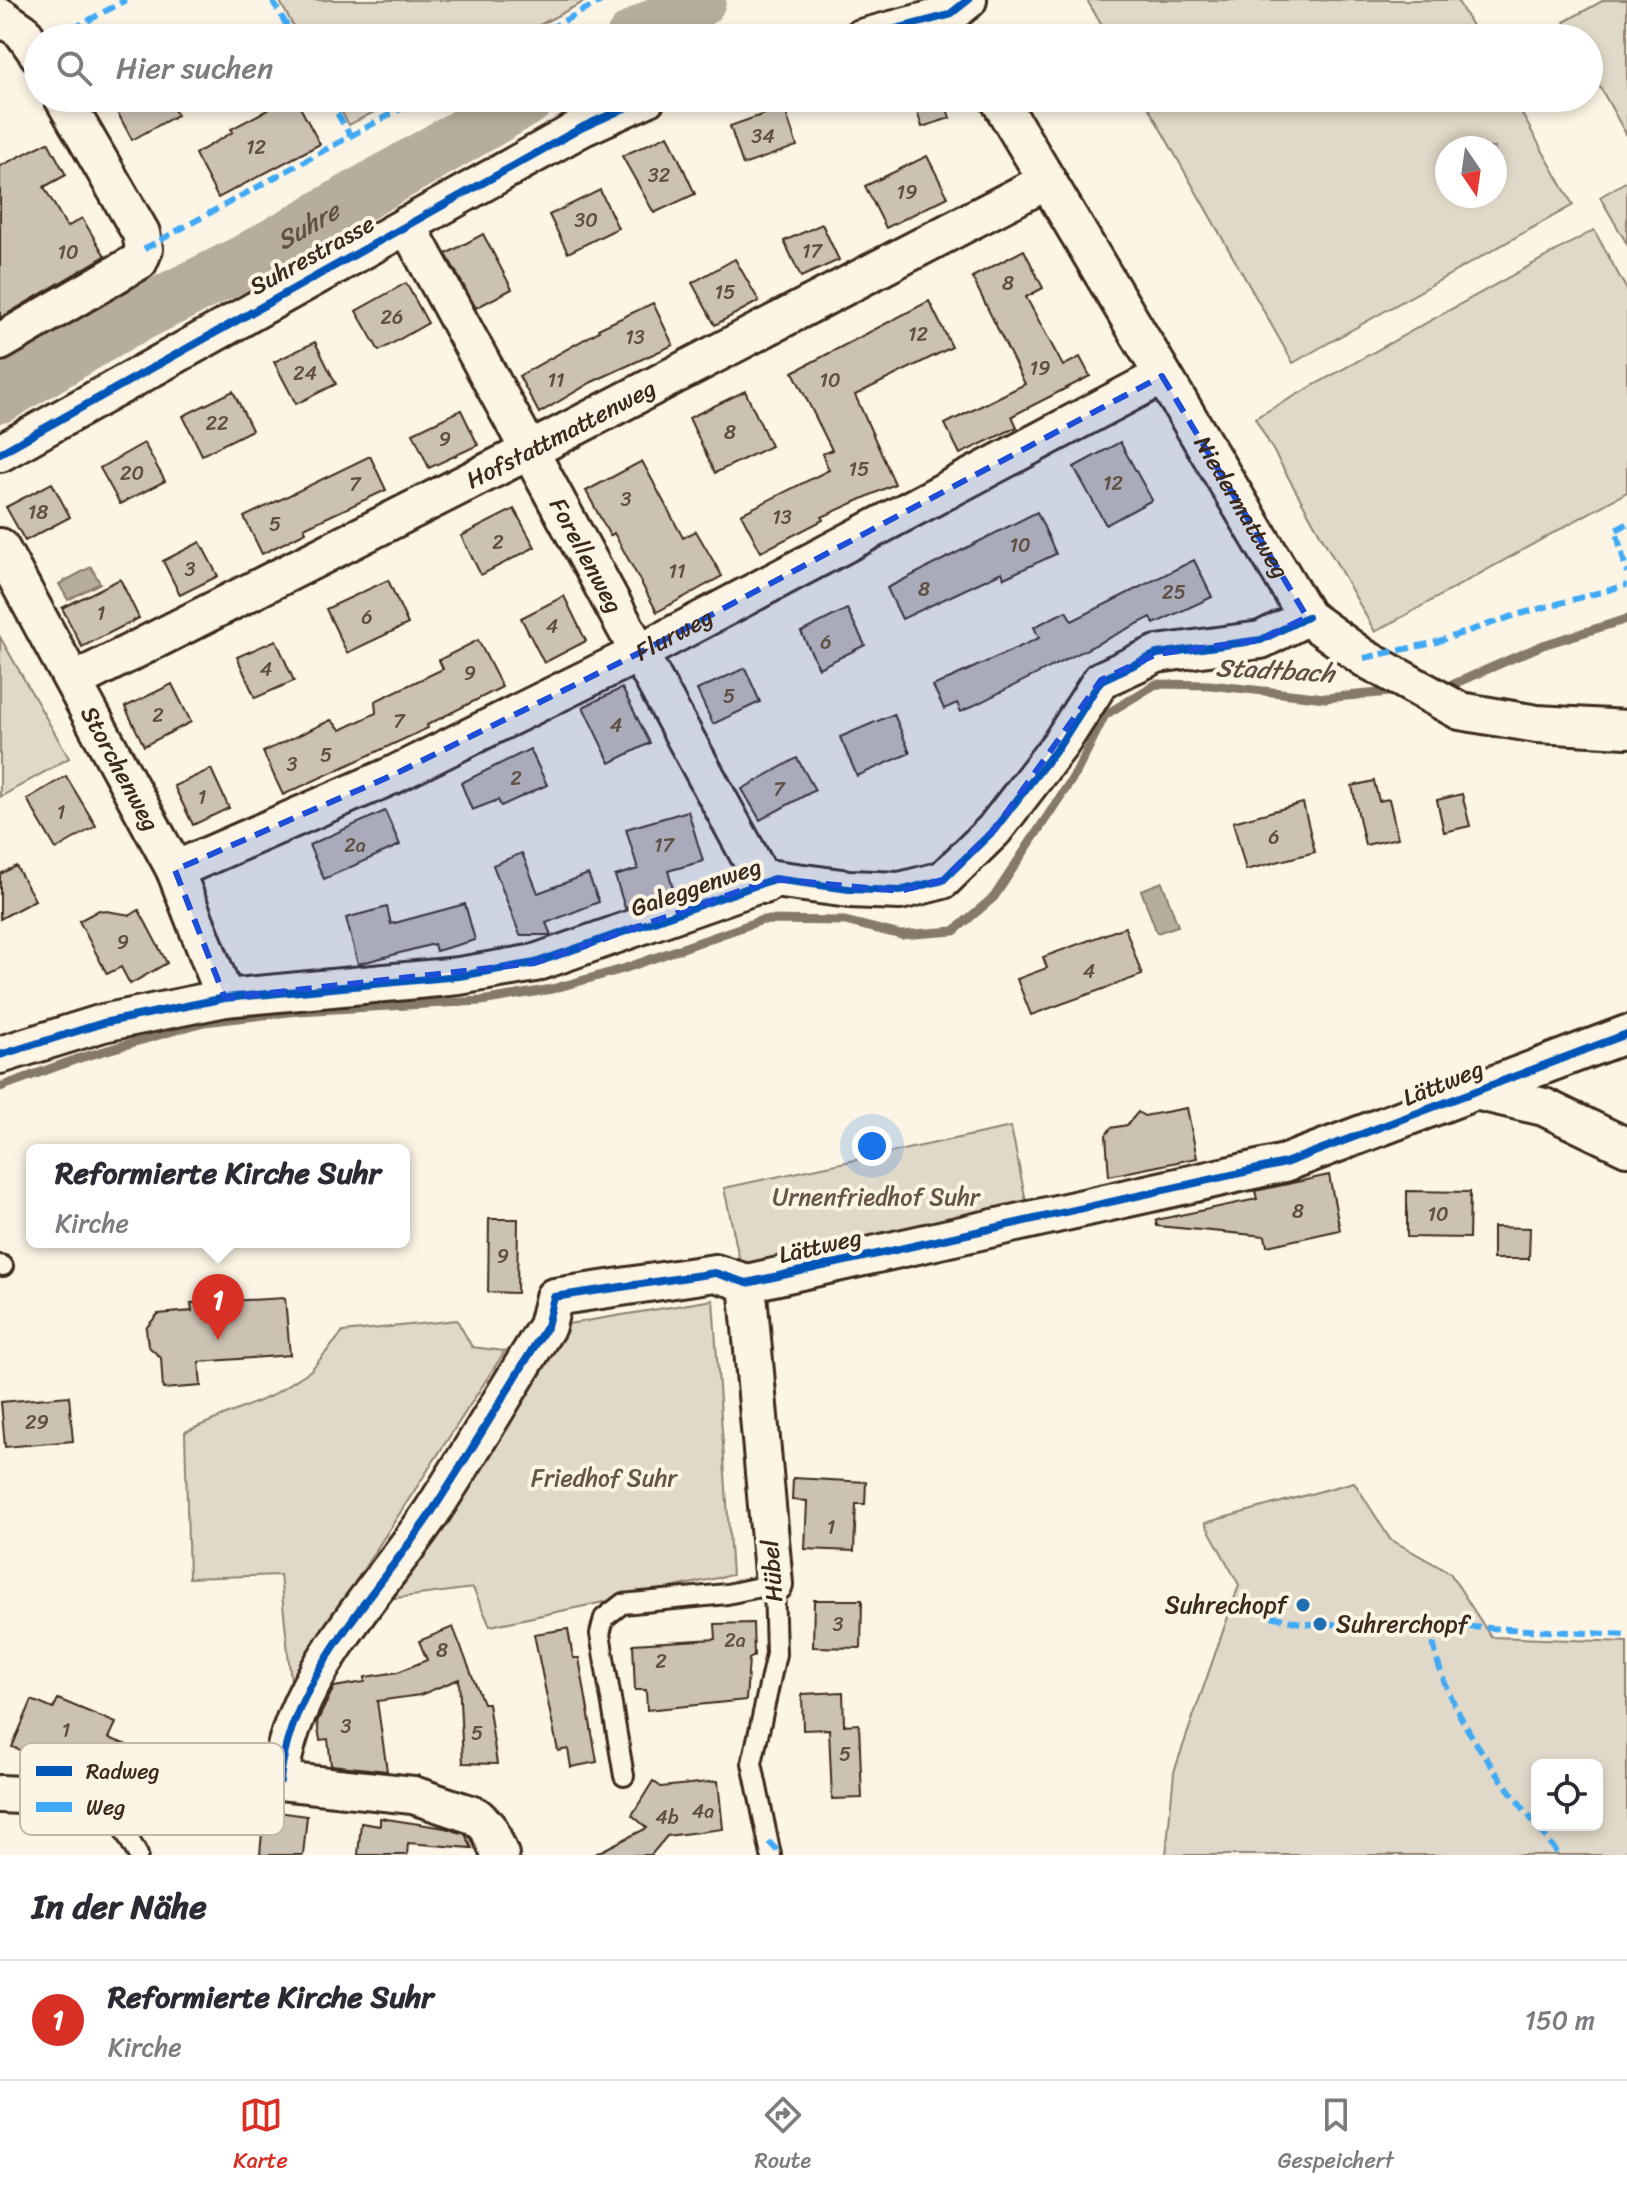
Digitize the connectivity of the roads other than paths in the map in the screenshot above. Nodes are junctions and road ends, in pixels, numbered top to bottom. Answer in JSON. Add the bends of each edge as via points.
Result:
{"nodes":[{"id":1,"x":952,"y":13,"type":"edge"},
{"id":2,"x":0,"y":16,"type":"edge"},
{"id":3,"x":912,"y":24,"type":"edge"},
{"id":4,"x":24,"y":34,"type":"edge"},
{"id":5,"x":71,"y":112,"type":"edge"},
{"id":6,"x":616,"y":112,"type":"edge"},
{"id":7,"x":1006,"y":112,"type":"edge"},
{"id":8,"x":1047,"y":181,"type":"junction"},
{"id":9,"x":407,"y":225,"type":"junction"},
{"id":10,"x":0,"y":342,"type":"edge"},
{"id":11,"x":1162,"y":376,"type":"junction"},
{"id":12,"x":531,"y":450,"type":"junction"},
{"id":13,"x":0,"y":453,"type":"edge"},
{"id":14,"x":0,"y":547,"type":"edge"},
{"id":15,"x":1307,"y":617,"type":"junction"},
{"id":16,"x":641,"y":652,"type":"junction"},
{"id":17,"x":74,"y":681,"type":"junction"},
{"id":18,"x":1627,"y":729,"type":"edge"},
{"id":19,"x":175,"y":870,"type":"junction"},
{"id":20,"x":765,"y":885,"type":"junction"},
{"id":21,"x":225,"y":998,"type":"junction"},
{"id":22,"x":1627,"y":1034,"type":"edge"},
{"id":23,"x":0,"y":1055,"type":"edge"},
{"id":24,"x":1475,"y":1091,"type":"junction"},
{"id":25,"x":1627,"y":1147,"type":"edge"},
{"id":26,"x":747,"y":1283,"type":"junction"},
{"id":27,"x":774,"y":1584,"type":"junction"},
{"id":28,"x":284,"y":1763,"type":"edge"},
{"id":29,"x":624,"y":1776,"type":"dead end"},
{"id":30,"x":284,"y":1781,"type":"edge"},
{"id":31,"x":0,"y":1794,"type":"edge"},
{"id":32,"x":20,"y":1795,"type":"edge"},
{"id":33,"x":127,"y":1835,"type":"edge"},
{"id":34,"x":138,"y":1855,"type":"edge"},
{"id":35,"x":500,"y":1855,"type":"edge"},
{"id":36,"x":771,"y":1855,"type":"edge"}],
"edges":[{"from":1,"to":3,"type":"street"},
{"from":2,"to":4,"type":"street"},
{"from":5,"to":10,"type":"street","via":[[141,233],[144,249],[139,261]]},
{"from":6,"to":9,"type":"street","name":"Suhrestrasse"},
{"from":7,"to":8,"type":"street","name":"Niedermattweg"},
{"from":8,"to":11,"type":"street","name":"Niedermattweg"},
{"from":8,"to":12,"type":"street","name":"Hofstattmattenweg"},
{"from":9,"to":12,"type":"street","name":"Forellenweg"},
{"from":9,"to":13,"type":"street","name":"Suhrestrasse"},
{"from":11,"to":15,"type":"street","name":"Niedermattweg"},
{"from":11,"to":16,"type":"street","name":"Flurweg"},
{"from":12,"to":16,"type":"street","name":"Forellenweg"},
{"from":12,"to":17,"type":"street","name":"Hofstattmattenweg"},
{"from":14,"to":17,"type":"street","name":"Storchenweg"},
{"from":15,"to":18,"type":"street","name":"Niedermattweg","via":[[1460,711],[1537,724]]},
{"from":15,"to":20,"type":"street","name":"Galeggenweg","via":[[1261,640],[1157,654],[1101,680],[1061,743],[994,830],[943,880],[900,891],[774,879]]},
{"from":16,"to":19,"type":"street","name":"Flurweg","via":[[393,775]]},
{"from":16,"to":20,"type":"street","name":"Forellenweg"},
{"from":17,"to":19,"type":"street","name":"Storchenweg"},
{"from":19,"to":21,"type":"street","name":"Storchenweg"},
{"from":20,"to":21,"type":"street","name":"Galeggenweg","via":[[535,963],[459,976]]},
{"from":21,"to":23,"type":"street","name":"Galeggenweg","via":[[103,1023]]},
{"from":22,"to":24,"type":"street","name":"Lättweg"},
{"from":24,"to":25,"type":"street","via":[[1544,1107]]},
{"from":24,"to":26,"type":"street","name":"Lättweg","via":[[1285,1163]]},
{"from":26,"to":27,"type":"street","name":"Hübel"},
{"from":26,"to":28,"type":"street","name":"Lättweg","via":[[715,1273],[554,1297],[547,1326],[447,1488],[313,1680],[292,1726]]},
{"from":27,"to":29,"type":"lane","via":[[622,1604],[604,1618],[600,1634]]},
{"from":27,"to":36,"type":"lane","name":"Hübel","via":[[776,1654],[752,1763]]},
{"from":30,"to":35,"type":"street","via":[[413,1795],[455,1806],[488,1827]]},
{"from":31,"to":32,"type":"street"},
{"from":33,"to":34,"type":"lane"}]}
